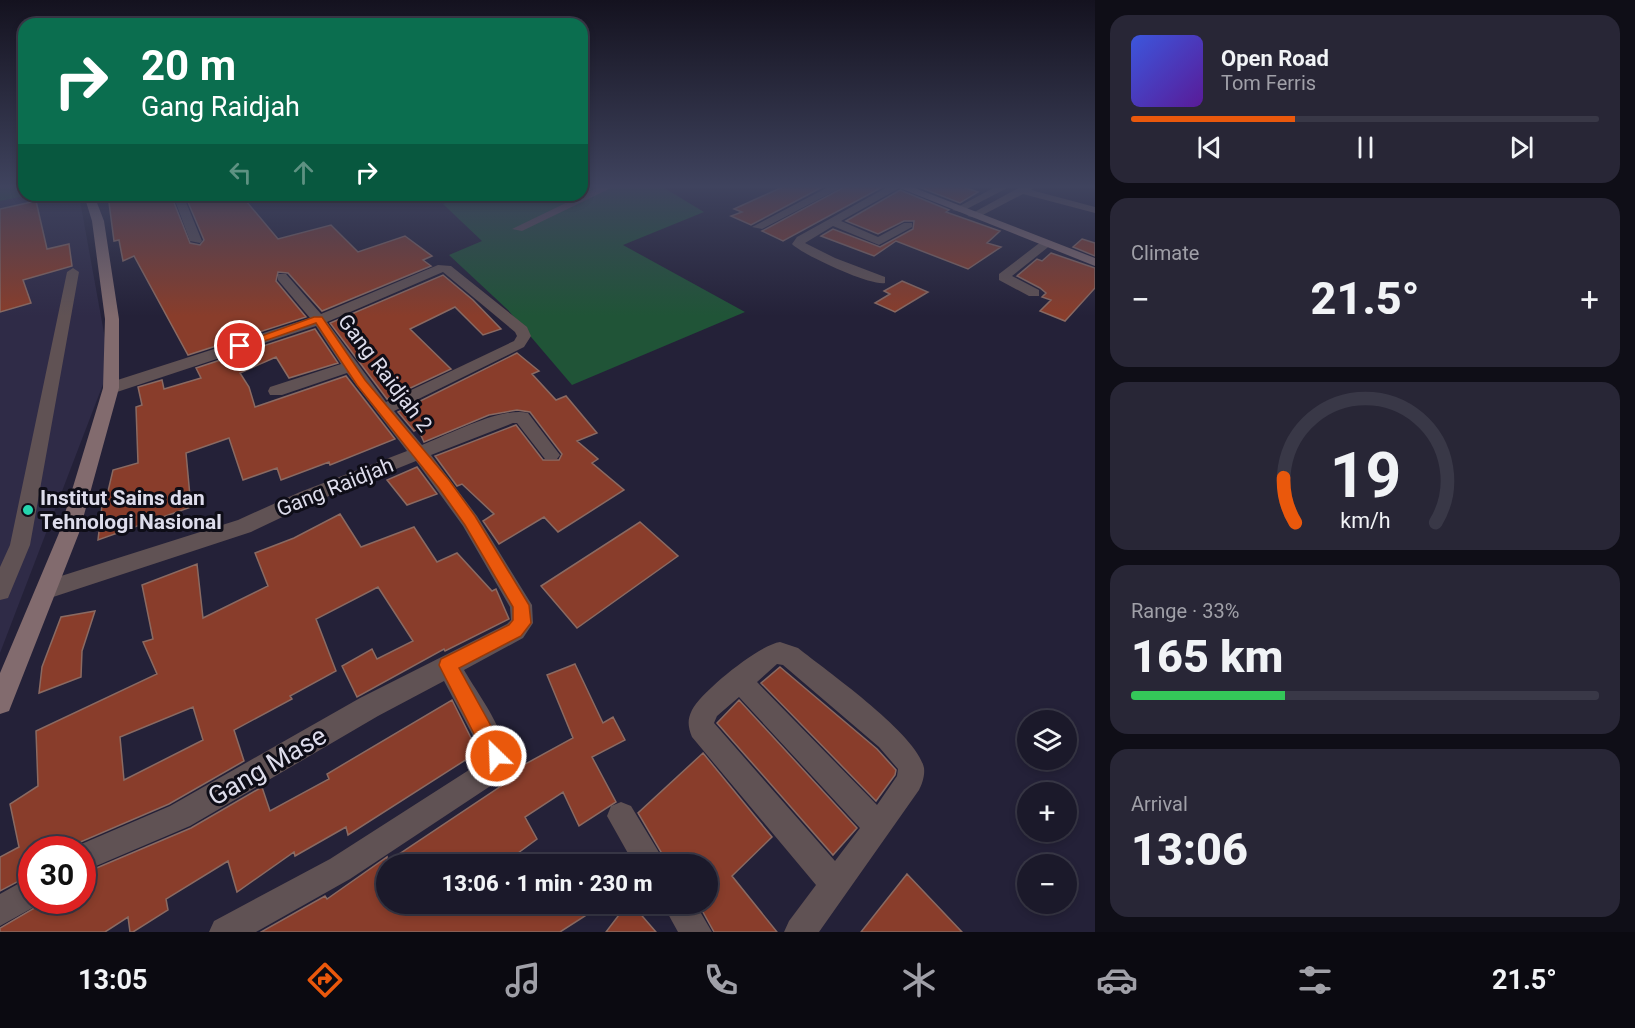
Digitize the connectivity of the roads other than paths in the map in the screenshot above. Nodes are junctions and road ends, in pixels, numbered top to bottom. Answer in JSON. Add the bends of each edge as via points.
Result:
{"nodes":[{"id":1,"x":99,"y":228,"type":"edge"},
{"id":2,"x":191,"y":228,"type":"edge"},
{"id":3,"x":820,"y":228,"type":"edge"},
{"id":4,"x":849,"y":228,"type":"edge"},
{"id":5,"x":902,"y":228,"type":"edge"},
{"id":6,"x":1006,"y":228,"type":"edge"},
{"id":7,"x":196,"y":241,"type":"dead end"},
{"id":8,"x":1046,"y":244,"type":"junction"},
{"id":9,"x":1095,"y":262,"type":"edge"},
{"id":10,"x":73,"y":272,"type":"dead end"},
{"id":11,"x":282,"y":277,"type":"dead end"},
{"id":12,"x":880,"y":280,"type":"dead end"},
{"id":13,"x":1034,"y":293,"type":"dead end"},
{"id":14,"x":318,"y":319,"type":"junction"},
{"id":15,"x":351,"y":366,"type":"junction"},
{"id":16,"x":111,"y":388,"type":"junction"},
{"id":17,"x":276,"y":391,"type":"dead end"},
{"id":18,"x":382,"y":410,"type":"junction"},
{"id":19,"x":418,"y":453,"type":"junction"},
{"id":20,"x":550,"y":456,"type":"dead end"},
{"id":21,"x":47,"y":590,"type":"junction"},
{"id":22,"x":0,"y":591,"type":"edge"},
{"id":23,"x":448,"y":665,"type":"junction"},
{"id":24,"x":740,"y":681,"type":"junction"},
{"id":25,"x":0,"y":702,"type":"edge"},
{"id":26,"x":621,"y":816,"type":"dead end"},
{"id":27,"x":878,"y":827,"type":"junction"},
{"id":28,"x":96,"y":852,"type":"edge"},
{"id":29,"x":645,"y":854,"type":"edge"},
{"id":30,"x":835,"y":884,"type":"junction"},
{"id":31,"x":18,"y":900,"type":"edge"},
{"id":32,"x":0,"y":911,"type":"edge"},
{"id":33,"x":684,"y":914,"type":"edge"},
{"id":34,"x":225,"y":932,"type":"edge"},
{"id":35,"x":696,"y":932,"type":"edge"},
{"id":36,"x":800,"y":932,"type":"edge"}],
"edges":[{"from":1,"to":16,"type":"street","via":[[109,296]]},
{"from":2,"to":7,"type":"street"},
{"from":3,"to":12,"type":"street","via":[[801,238],[798,244]]},
{"from":4,"to":5,"type":"street","via":[[879,241]]},
{"from":6,"to":8,"type":"street"},
{"from":8,"to":9,"type":"street"},
{"from":8,"to":13,"type":"street","via":[[1004,277]]},
{"from":10,"to":22,"type":"street","via":[[20,545]]},
{"from":11,"to":14,"type":"street","name":"Gang Raidjah 2"},
{"from":14,"to":15,"type":"street","name":"Gang Raidjah 2"},
{"from":14,"to":16,"type":"street"},
{"from":14,"to":18,"type":"street","via":[[442,268],[522,330],[524,336],[519,344]]},
{"from":15,"to":17,"type":"street"},
{"from":15,"to":18,"type":"street","name":"Gang Raidjah 2"},
{"from":16,"to":21,"type":"street","via":[[69,533]]},
{"from":18,"to":19,"type":"street","name":"Gang Raidjah 2"},
{"from":19,"to":20,"type":"street","via":[[516,416],[522,417]]},
{"from":19,"to":21,"type":"street","name":"Gang Raidjah","via":[[307,496],[244,526]]},
{"from":19,"to":23,"type":"street","name":"Gang Raidjah","via":[[470,520],[521,605],[522,623],[515,631]]},
{"from":21,"to":25,"type":"street"},
{"from":23,"to":28,"type":"street","name":"Gang Mase","via":[[180,816]]},
{"from":23,"to":34,"type":"street","via":[[492,744],[495,768],[340,869]]},
{"from":24,"to":27,"type":"street"},
{"from":24,"to":27,"type":"street","via":[[772,654],[790,656],[888,738],[907,760],[910,781]]},
{"from":24,"to":30,"type":"street","via":[[708,707],[701,718],[701,728]]},
{"from":26,"to":29,"type":"street"},
{"from":27,"to":30,"type":"street"},
{"from":30,"to":36,"type":"street"},
{"from":31,"to":32,"type":"street"},
{"from":33,"to":35,"type":"street"}]}
